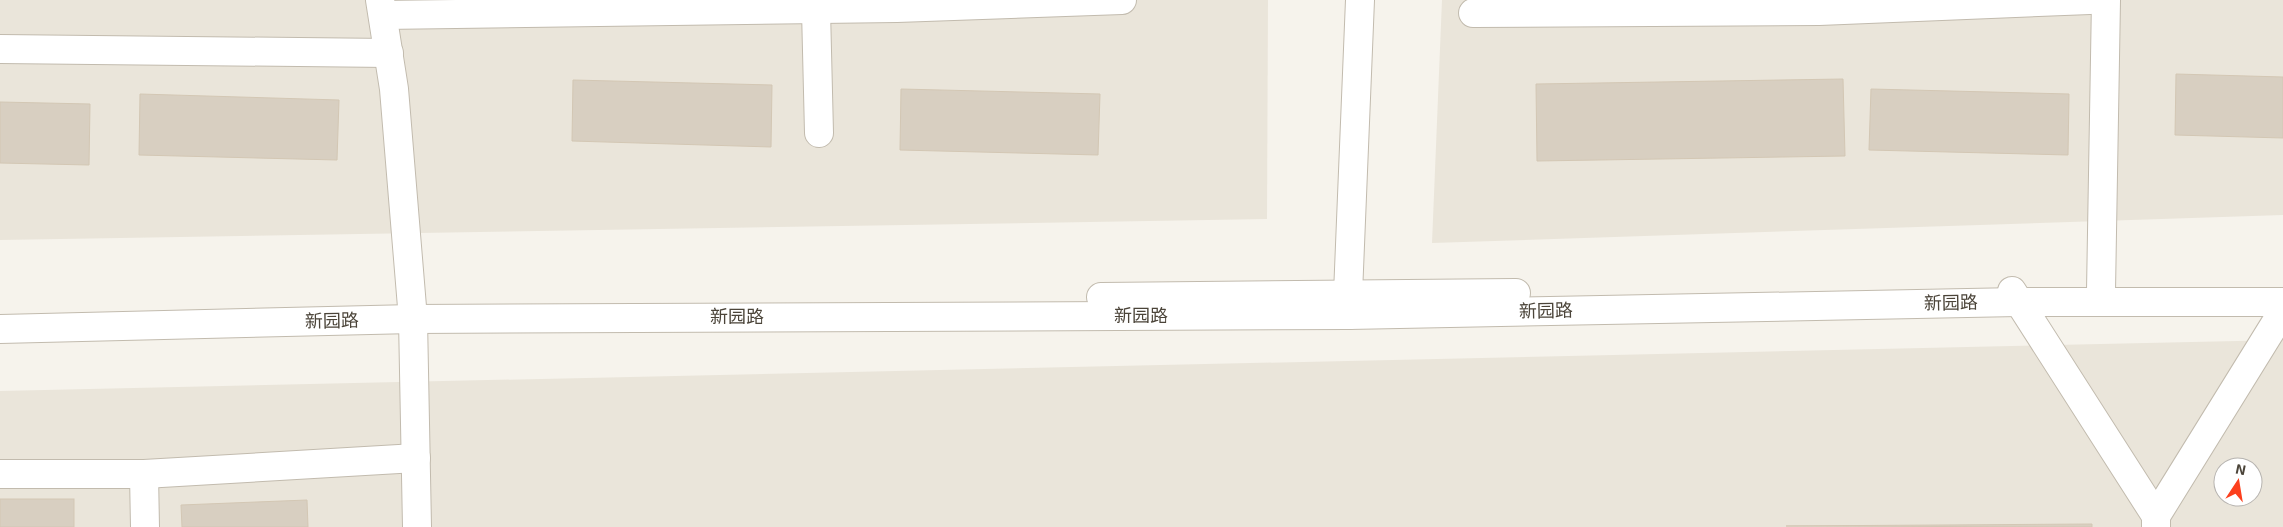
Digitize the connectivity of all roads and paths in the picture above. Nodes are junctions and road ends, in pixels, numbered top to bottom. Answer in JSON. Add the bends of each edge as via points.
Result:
{"nodes":[{"id":1,"x":1122,"y":0,"type":"edge"},
{"id":2,"x":1360,"y":0,"type":"edge"},
{"id":3,"x":2090,"y":0,"type":"edge"},
{"id":4,"x":2106,"y":0,"type":"edge"},
{"id":5,"x":897,"y":4,"type":"edge"},
{"id":6,"x":1819,"y":6,"type":"edge"},
{"id":7,"x":381,"y":8,"type":"edge"},
{"id":8,"x":816,"y":10,"type":"junction"},
{"id":9,"x":1473,"y":13,"type":"dead end"},
{"id":10,"x":0,"y":49,"type":"edge"},
{"id":11,"x":389,"y":53,"type":"junction"},
{"id":12,"x":819,"y":134,"type":"dead end"},
{"id":13,"x":2283,"y":290,"type":"edge"},
{"id":14,"x":2101,"y":291,"type":"junction"},
{"id":15,"x":2015,"y":297,"type":"junction"},
{"id":16,"x":2283,"y":302,"type":"edge"},
{"id":17,"x":1348,"y":304,"type":"junction"},
{"id":18,"x":2283,"y":310,"type":"edge"},
{"id":19,"x":412,"y":313,"type":"junction"},
{"id":20,"x":0,"y":314,"type":"edge"},
{"id":21,"x":0,"y":329,"type":"edge"},
{"id":22,"x":416,"y":458,"type":"junction"},
{"id":23,"x":0,"y":474,"type":"edge"},
{"id":24,"x":144,"y":474,"type":"junction"},
{"id":25,"x":2156,"y":522,"type":"edge"},
{"id":26,"x":145,"y":527,"type":"edge"},
{"id":27,"x":417,"y":527,"type":"edge"}],
"edges":[{"from":1,"to":5,"type":"street"},
{"from":2,"to":17,"type":"street"},
{"from":3,"to":6,"type":"street"},
{"from":4,"to":14,"type":"street"},
{"from":5,"to":8,"type":"street"},
{"from":6,"to":9,"type":"street"},
{"from":7,"to":8,"type":"street"},
{"from":7,"to":11,"type":"street"},
{"from":8,"to":12,"type":"street"},
{"from":10,"to":11,"type":"street"},
{"from":11,"to":19,"type":"street"},
{"from":13,"to":14,"type":"street","name":"新园路"},
{"from":14,"to":15,"type":"street","name":"新园路"},
{"from":15,"to":16,"type":"street","name":"新园路"},
{"from":15,"to":17,"type":"street","name":"新园路"},
{"from":15,"to":25,"type":"street"},
{"from":17,"to":19,"type":"street","name":"新园路"},
{"from":18,"to":25,"type":"street"},
{"from":19,"to":20,"type":"street","name":"新园路"},
{"from":19,"to":21,"type":"street","name":"新园路"},
{"from":19,"to":22,"type":"street"},
{"from":22,"to":24,"type":"street"},
{"from":22,"to":27,"type":"street"},
{"from":23,"to":24,"type":"street"},
{"from":24,"to":26,"type":"street"}]}
